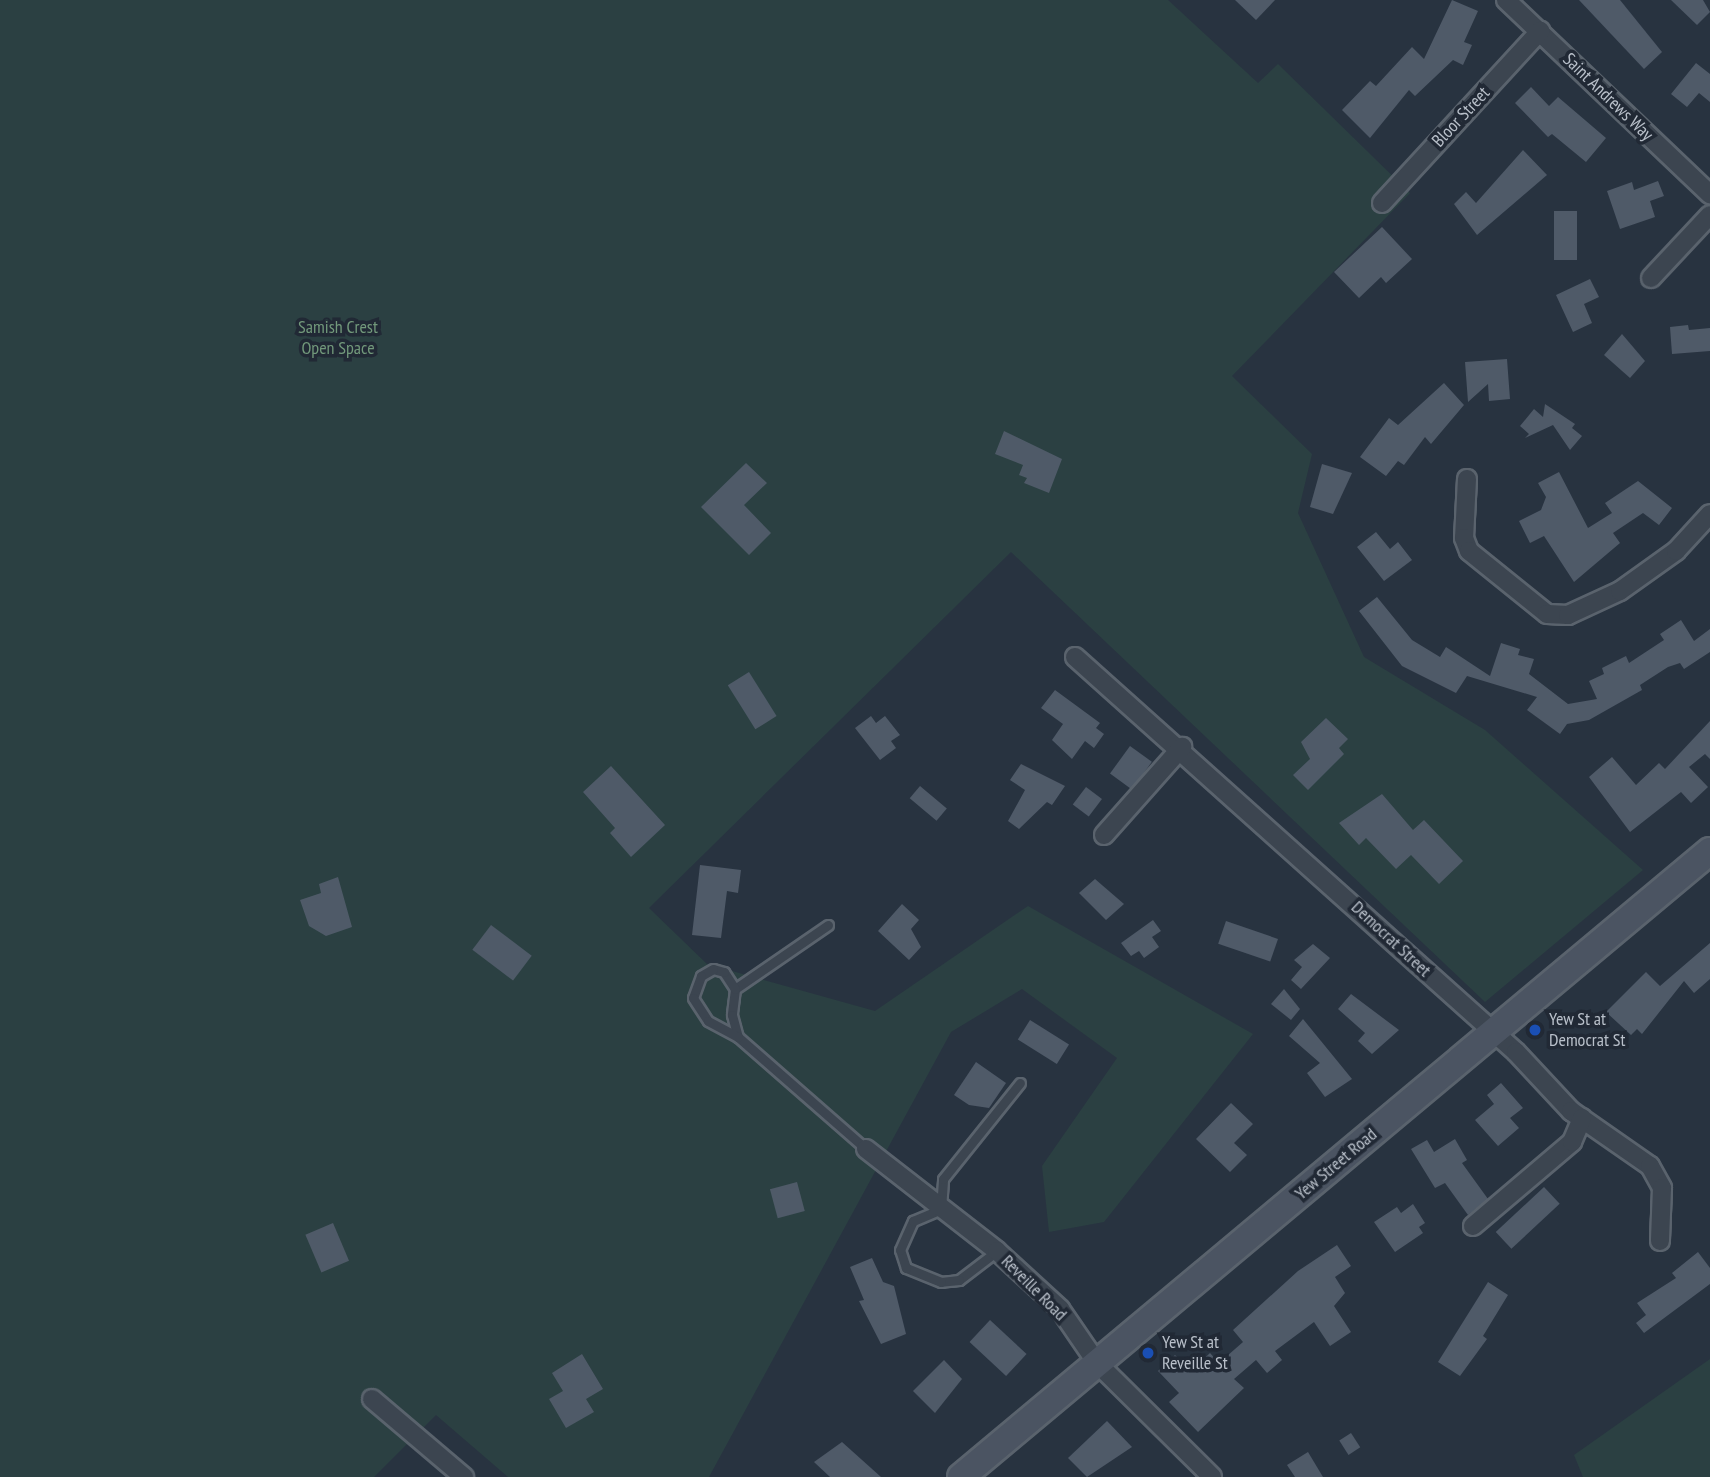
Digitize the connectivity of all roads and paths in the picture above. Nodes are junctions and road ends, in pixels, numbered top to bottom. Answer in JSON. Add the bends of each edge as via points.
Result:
{"nodes":[{"id":1,"x":1506,"y":0,"type":"edge"},
{"id":2,"x":1540,"y":31,"type":"junction"},
{"id":3,"x":1710,"y":194,"type":"edge"},
{"id":4,"x":1382,"y":203,"type":"dead end"},
{"id":5,"x":1710,"y":215,"type":"edge"},
{"id":6,"x":1651,"y":278,"type":"dead end"},
{"id":7,"x":1467,"y":479,"type":"dead end"},
{"id":8,"x":1709,"y":513,"type":"edge"},
{"id":9,"x":1075,"y":657,"type":"dead end"},
{"id":10,"x":1182,"y":747,"type":"junction"},
{"id":11,"x":1104,"y":835,"type":"dead end"},
{"id":12,"x":1710,"y":851,"type":"edge"},
{"id":13,"x":828,"y":925,"type":"dead end"},
{"id":14,"x":735,"y":989,"type":"junction"},
{"id":15,"x":1493,"y":1034,"type":"junction"},
{"id":16,"x":738,"y":1037,"type":"junction"},
{"id":17,"x":1020,"y":1083,"type":"dead end"},
{"id":18,"x":1583,"y":1118,"type":"junction"},
{"id":19,"x":866,"y":1149,"type":"joint"},
{"id":20,"x":941,"y":1209,"type":"junction"},
{"id":21,"x":1474,"y":1226,"type":"dead end"},
{"id":22,"x":1660,"y":1241,"type":"dead end"},
{"id":23,"x":997,"y":1251,"type":"junction"},
{"id":24,"x":1097,"y":1363,"type":"junction"},
{"id":25,"x":372,"y":1399,"type":"dead end"},
{"id":26,"x":464,"y":1477,"type":"edge"},
{"id":27,"x":961,"y":1477,"type":"edge"},
{"id":28,"x":1212,"y":1477,"type":"edge"}],
"edges":[{"from":1,"to":2,"type":"street","name":"Saint Andrews Way"},
{"from":2,"to":3,"type":"street","name":"Saint Andrews Way"},
{"from":2,"to":4,"type":"street","name":"Bloor Street"},
{"from":5,"to":6,"type":"street"},
{"from":7,"to":8,"type":"street","via":[[1464,538],[1469,551],[1547,614],[1568,615],[1620,591],[1676,551]]},
{"from":9,"to":10,"type":"street","name":"Democrat Street"},
{"from":10,"to":11,"type":"street"},
{"from":10,"to":15,"type":"street","name":"Democrat Street"},
{"from":12,"to":15,"type":"street","name":"Yew Street Road"},
{"from":13,"to":14,"type":"lane"},
{"from":14,"to":16,"type":"lane","via":[[732,1015]]},
{"from":14,"to":16,"type":"lane","via":[[724,972],[713,969],[701,976],[693,998],[708,1021]]},
{"from":15,"to":18,"type":"street","name":"Democrat Street"},
{"from":15,"to":24,"type":"street","name":"Yew Street Road"},
{"from":16,"to":19,"type":"lane"},
{"from":17,"to":20,"type":"lane","via":[[943,1179]]},
{"from":18,"to":21,"type":"street","via":[[1572,1142]]},
{"from":18,"to":22,"type":"street","name":"Democrat Street","via":[[1650,1166],[1662,1188]]},
{"from":19,"to":20,"type":"street","name":"Reveille Road"},
{"from":20,"to":23,"type":"street","name":"Reveille Road"},
{"from":20,"to":23,"type":"lane","via":[[913,1221],[905,1232],[900,1250],[906,1268],[941,1282],[960,1280]]},
{"from":23,"to":24,"type":"street","name":"Reveille Road","via":[[1060,1310]]},
{"from":24,"to":27,"type":"street","name":"Yew Street Road"},
{"from":24,"to":28,"type":"street","name":"Reveille Road"},
{"from":25,"to":26,"type":"street"}]}
